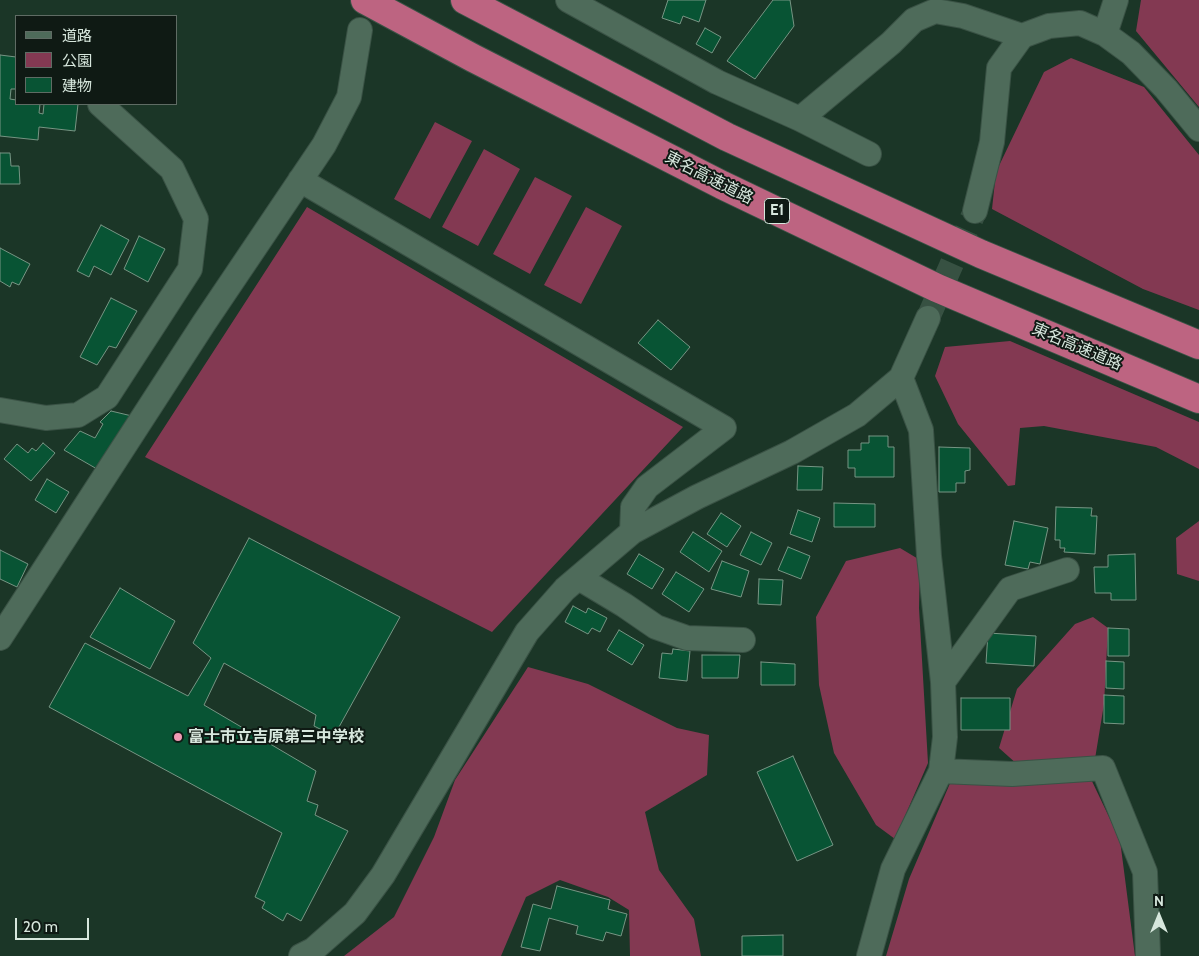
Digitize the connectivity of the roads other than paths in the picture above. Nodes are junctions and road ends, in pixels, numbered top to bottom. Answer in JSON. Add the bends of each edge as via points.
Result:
{"nodes":[{"id":1,"x":366,"y":0,"type":"edge"},
{"id":2,"x":465,"y":0,"type":"edge"},
{"id":3,"x":568,"y":0,"type":"edge"},
{"id":4,"x":1116,"y":0,"type":"edge"},
{"id":5,"x":360,"y":30,"type":"dead end"},
{"id":6,"x":1105,"y":34,"type":"junction"},
{"id":7,"x":1022,"y":36,"type":"junction"},
{"id":8,"x":101,"y":105,"type":"edge"},
{"id":9,"x":800,"y":119,"type":"junction"},
{"id":10,"x":1199,"y":129,"type":"edge"},
{"id":11,"x":869,"y":154,"type":"dead end"},
{"id":12,"x":300,"y":180,"type":"junction"},
{"id":13,"x":975,"y":211,"type":"tunnel mouth"},
{"id":14,"x":928,"y":318,"type":"tunnel mouth"},
{"id":15,"x":1199,"y":345,"type":"edge"},
{"id":16,"x":901,"y":378,"type":"junction"},
{"id":17,"x":1199,"y":399,"type":"edge"},
{"id":18,"x":0,"y":410,"type":"edge"},
{"id":19,"x":632,"y":532,"type":"junction"},
{"id":20,"x":1067,"y":570,"type":"dead end"},
{"id":21,"x":579,"y":578,"type":"junction"},
{"id":22,"x":0,"y":638,"type":"edge"},
{"id":23,"x":743,"y":640,"type":"dead end"},
{"id":24,"x":943,"y":682,"type":"junction"},
{"id":25,"x":940,"y":771,"type":"junction"},
{"id":26,"x":1148,"y":955,"type":"edge"},
{"id":27,"x":302,"y":956,"type":"edge"},
{"id":28,"x":869,"y":956,"type":"edge"}],
"edges":[{"from":1,"to":17,"type":"highway","name":"東名高速道路","number":"E1","via":[[490,67],[803,224],[937,288]]},
{"from":2,"to":15,"type":"highway","via":[[727,137],[981,254]]},
{"from":3,"to":9,"type":"street","via":[[717,82]]},
{"from":4,"to":6,"type":"street"},
{"from":5,"to":12,"type":"street","via":[[349,97]]},
{"from":6,"to":7,"type":"street","via":[[1080,23],[1049,26]]},
{"from":6,"to":10,"type":"street","via":[[1131,53]]},
{"from":7,"to":9,"type":"street","via":[[963,16],[935,11],[914,20]]},
{"from":7,"to":13,"type":"street","via":[[999,68],[992,142]]},
{"from":8,"to":18,"type":"street","via":[[172,169],[196,219],[190,269],[107,397],[78,415],[46,418]]},
{"from":9,"to":11,"type":"street"},
{"from":12,"to":19,"type":"street","via":[[724,428],[647,487],[633,507]]},
{"from":12,"to":22,"type":"street"},
{"from":14,"to":16,"type":"street"},
{"from":16,"to":19,"type":"street","via":[[857,415],[792,452]]},
{"from":16,"to":24,"type":"street","via":[[921,430]]},
{"from":19,"to":21,"type":"street"},
{"from":20,"to":24,"type":"street","via":[[1010,589]]},
{"from":21,"to":23,"type":"street","via":[[656,627],[687,638]]},
{"from":21,"to":27,"type":"street","via":[[527,632],[383,875],[355,913]]},
{"from":24,"to":25,"type":"street","via":[[945,737]]},
{"from":25,"to":26,"type":"street","via":[[1012,774],[1103,768],[1145,872]]},
{"from":25,"to":28,"type":"street","via":[[893,869]]}]}
